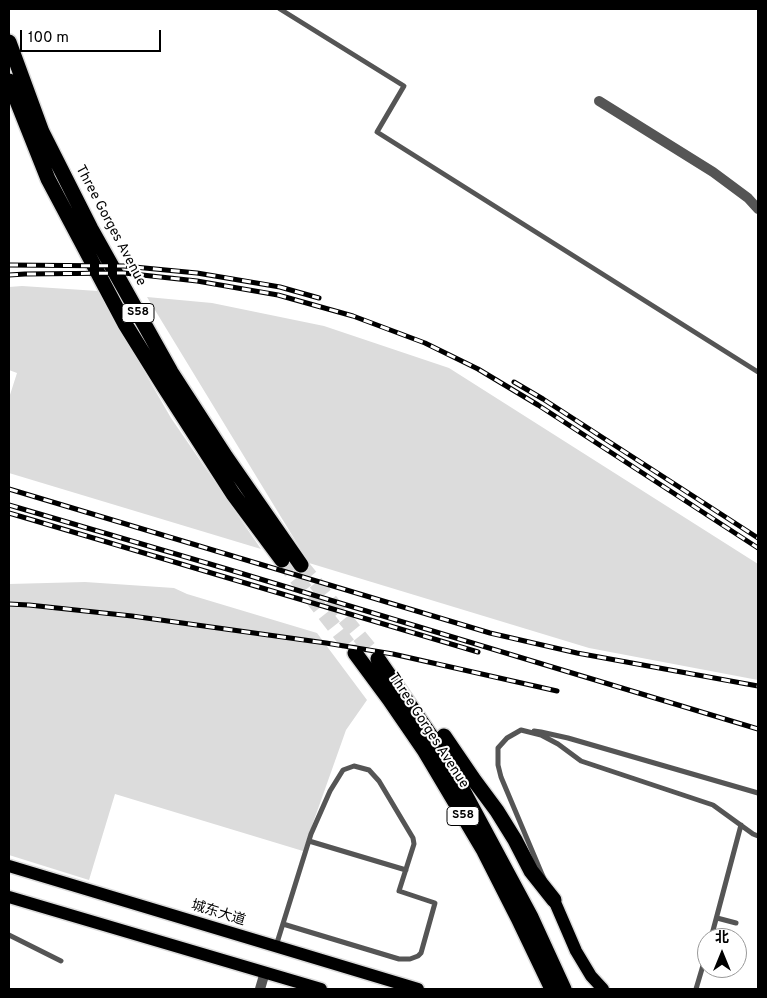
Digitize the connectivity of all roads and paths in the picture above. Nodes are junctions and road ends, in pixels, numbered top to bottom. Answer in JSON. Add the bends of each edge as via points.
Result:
{"nodes":[{"id":1,"x":280,"y":9,"type":"edge"},
{"id":2,"x":9,"y":42,"type":"edge"},
{"id":3,"x":9,"y":81,"type":"edge"},
{"id":4,"x":599,"y":101,"type":"dead end"},
{"id":5,"x":758,"y":209,"type":"edge"},
{"id":6,"x":758,"y":372,"type":"edge"},
{"id":7,"x":282,"y":560,"type":"tunnel mouth"},
{"id":8,"x":301,"y":565,"type":"tunnel mouth"},
{"id":9,"x":355,"y":653,"type":"tunnel mouth"},
{"id":10,"x":522,"y":730,"type":"junction"},
{"id":11,"x":758,"y":793,"type":"edge"},
{"id":12,"x":741,"y":825,"type":"junction"},
{"id":13,"x":758,"y":836,"type":"edge"},
{"id":14,"x":309,"y":841,"type":"junction"},
{"id":15,"x":9,"y":866,"type":"edge"},
{"id":16,"x":406,"y":870,"type":"junction"},
{"id":17,"x":9,"y":897,"type":"edge"},
{"id":18,"x":554,"y":900,"type":"junction"},
{"id":19,"x":717,"y":918,"type":"junction"},
{"id":20,"x":736,"y":923,"type":"dead end"},
{"id":21,"x":283,"y":924,"type":"junction"},
{"id":22,"x":714,"y":928,"type":"edge"},
{"id":23,"x":9,"y":935,"type":"edge"},
{"id":24,"x":276,"y":947,"type":"junction"},
{"id":25,"x":60,"y":960,"type":"dead end"},
{"id":26,"x":265,"y":972,"type":"junction"},
{"id":27,"x":260,"y":989,"type":"edge"},
{"id":28,"x":321,"y":989,"type":"edge"},
{"id":29,"x":418,"y":989,"type":"edge"},
{"id":30,"x":552,"y":989,"type":"edge"},
{"id":31,"x":564,"y":989,"type":"edge"},
{"id":32,"x":603,"y":989,"type":"edge"}],
"edges":[{"from":1,"to":6,"type":"lane","via":[[404,86],[377,132]]},
{"from":2,"to":8,"type":"highway","name":"Three Gorges Avenue","number":"S58","via":[[42,132],[171,372]]},
{"from":3,"to":7,"type":"highway","number":"S58","via":[[48,179],[125,324],[210,459]]},
{"from":4,"to":5,"type":"street","via":[[713,172]]},
{"from":9,"to":30,"type":"highway","name":"Three Gorges Avenue","number":"S58","via":[[424,750],[484,851]]},
{"from":10,"to":11,"type":"lane","via":[[568,738]]},
{"from":10,"to":12,"type":"lane","via":[[541,735],[581,760],[713,805]]},
{"from":10,"to":18,"type":"lane","via":[[507,738],[498,748],[498,765]]},
{"from":12,"to":13,"type":"lane"},
{"from":12,"to":19,"type":"lane"},
{"from":14,"to":16,"type":"lane"},
{"from":14,"to":16,"type":"lane","via":[[330,790],[343,770],[354,766],[369,770],[413,838]]},
{"from":14,"to":21,"type":"lane"},
{"from":15,"to":24,"type":"main road","name":"城东大道"},
{"from":16,"to":21,"type":"lane","via":[[399,891],[435,903],[418,956],[399,959]]},
{"from":17,"to":26,"type":"main road"},
{"from":18,"to":31,"type":"highway","name":"Three Gorges Avenue","number":"S58","via":[[531,871],[498,811],[437,726],[415,696],[378,659],[444,754],[531,917]]},
{"from":18,"to":32,"type":"main road","via":[[576,951]]},
{"from":19,"to":20,"type":"lane"},
{"from":19,"to":22,"type":"lane"},
{"from":21,"to":24,"type":"lane"},
{"from":23,"to":25,"type":"lane"},
{"from":24,"to":29,"type":"main road","name":"城东大道"},
{"from":26,"to":27,"type":"street"},
{"from":26,"to":28,"type":"main road"}]}
